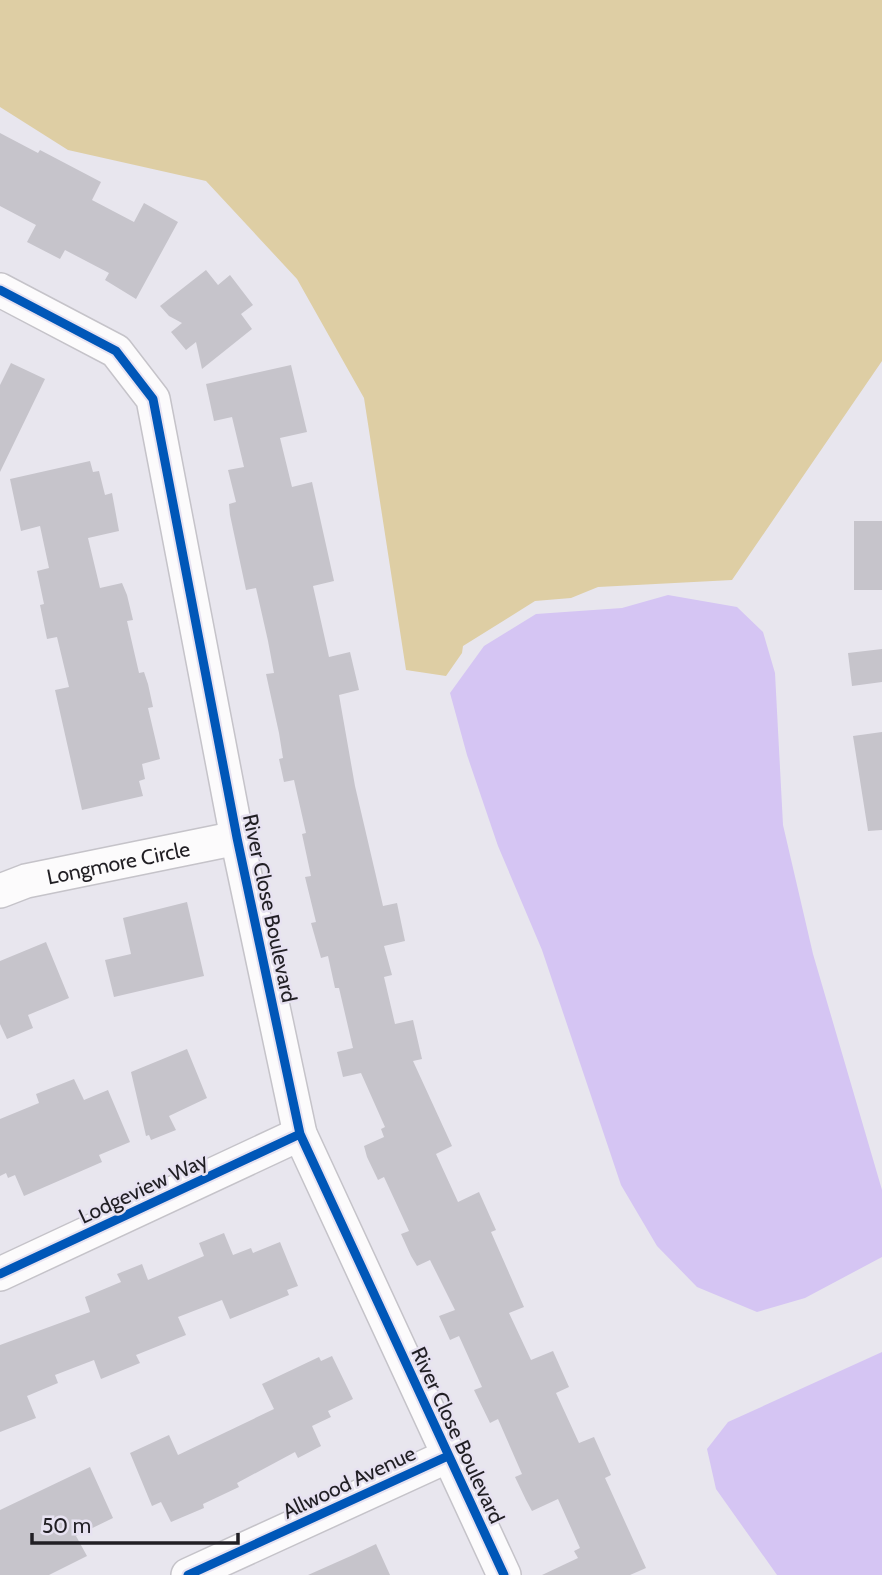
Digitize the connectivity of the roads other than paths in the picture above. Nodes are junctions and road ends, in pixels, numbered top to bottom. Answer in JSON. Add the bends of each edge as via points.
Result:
{"nodes":[{"id":1,"x":0,"y":290,"type":"edge"},
{"id":2,"x":237,"y":838,"type":"junction"},
{"id":3,"x":0,"y":891,"type":"edge"},
{"id":4,"x":300,"y":1134,"type":"junction"},
{"id":5,"x":0,"y":1274,"type":"edge"},
{"id":6,"x":449,"y":1456,"type":"junction"},
{"id":7,"x":188,"y":1575,"type":"edge"},
{"id":8,"x":504,"y":1575,"type":"edge"}],
"edges":[{"from":1,"to":2,"type":"street","name":"River Close Boulevard","via":[[116,351],[153,399]]},
{"from":2,"to":3,"type":"street","name":"Longmore Circle","via":[[26,881]]},
{"from":2,"to":4,"type":"street","name":"River Close Boulevard"},
{"from":4,"to":5,"type":"street","name":"Lodgeview Way"},
{"from":4,"to":6,"type":"street","name":"River Close Boulevard"},
{"from":6,"to":7,"type":"street","name":"Allwood Avenue"},
{"from":6,"to":8,"type":"street","name":"River Close Boulevard"}]}
